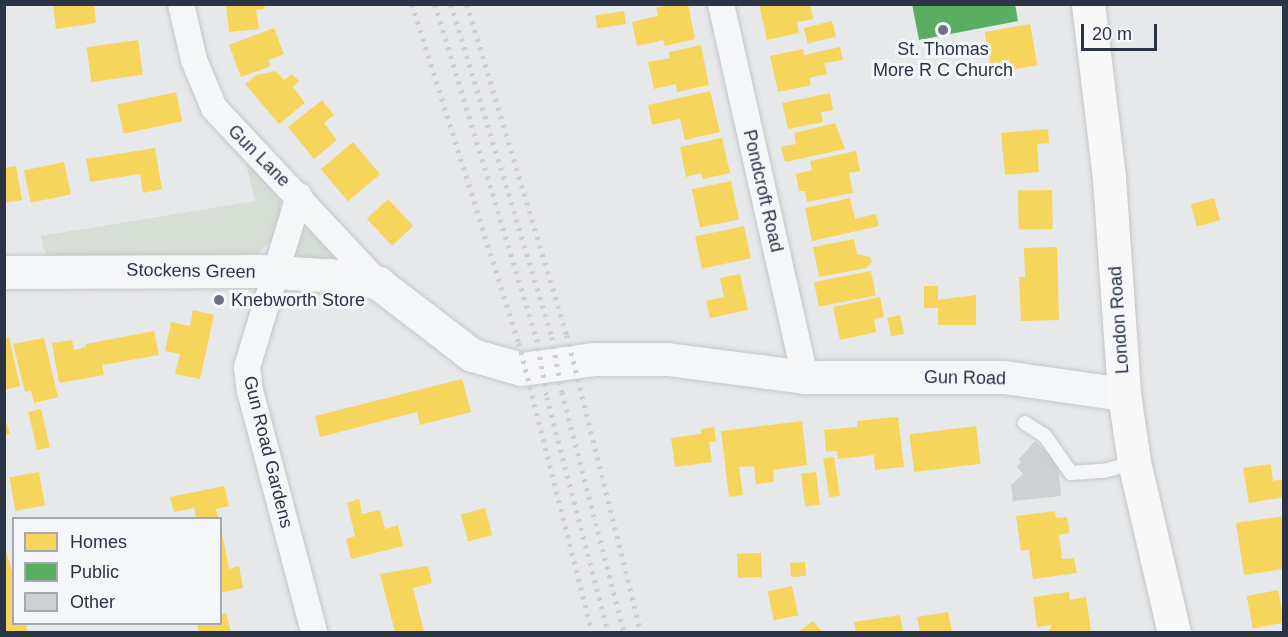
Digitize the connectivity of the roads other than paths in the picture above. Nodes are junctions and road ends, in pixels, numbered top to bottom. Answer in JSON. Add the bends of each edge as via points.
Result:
{"nodes":[{"id":1,"x":181,"y":4,"type":"edge"},
{"id":2,"x":721,"y":4,"type":"edge"},
{"id":3,"x":1088,"y":4,"type":"edge"},
{"id":4,"x":299,"y":196,"type":"junction"},
{"id":5,"x":4,"y":272,"type":"edge"},
{"id":6,"x":273,"y":272,"type":"junction"},
{"id":7,"x":378,"y":283,"type":"junction"},
{"id":8,"x":805,"y":377,"type":"junction"},
{"id":9,"x":1124,"y":394,"type":"junction"},
{"id":10,"x":1025,"y":423,"type":"dead end"},
{"id":11,"x":1134,"y":462,"type":"junction"},
{"id":12,"x":314,"y":633,"type":"edge"},
{"id":13,"x":1174,"y":633,"type":"edge"}],
"edges":[{"from":1,"to":4,"type":"street","name":"Gun Lane","via":[[194,60],[214,108]]},
{"from":2,"to":8,"type":"street","name":"Pondcroft Road"},
{"from":3,"to":9,"type":"main road","name":"London Road","via":[[1109,178]]},
{"from":4,"to":6,"type":"street","name":"Gun Road Gardens"},
{"from":4,"to":7,"type":"street","name":"Gun Lane"},
{"from":5,"to":6,"type":"street","name":"Stockens Green"},
{"from":6,"to":7,"type":"street","name":"Stockens Green"},
{"from":6,"to":12,"type":"street","name":"Gun Road Gardens","via":[[248,355],[250,391]]},
{"from":7,"to":8,"type":"street","name":"Gun Road","via":[[472,355],[509,368],[595,359],[668,359]]},
{"from":8,"to":9,"type":"street","name":"Gun Road","via":[[1004,377]]},
{"from":9,"to":11,"type":"main road","name":"London Road"},
{"from":10,"to":11,"type":"lane","via":[[1045,436],[1071,473],[1103,471]]},
{"from":11,"to":13,"type":"main road","name":"London Road"}]}
